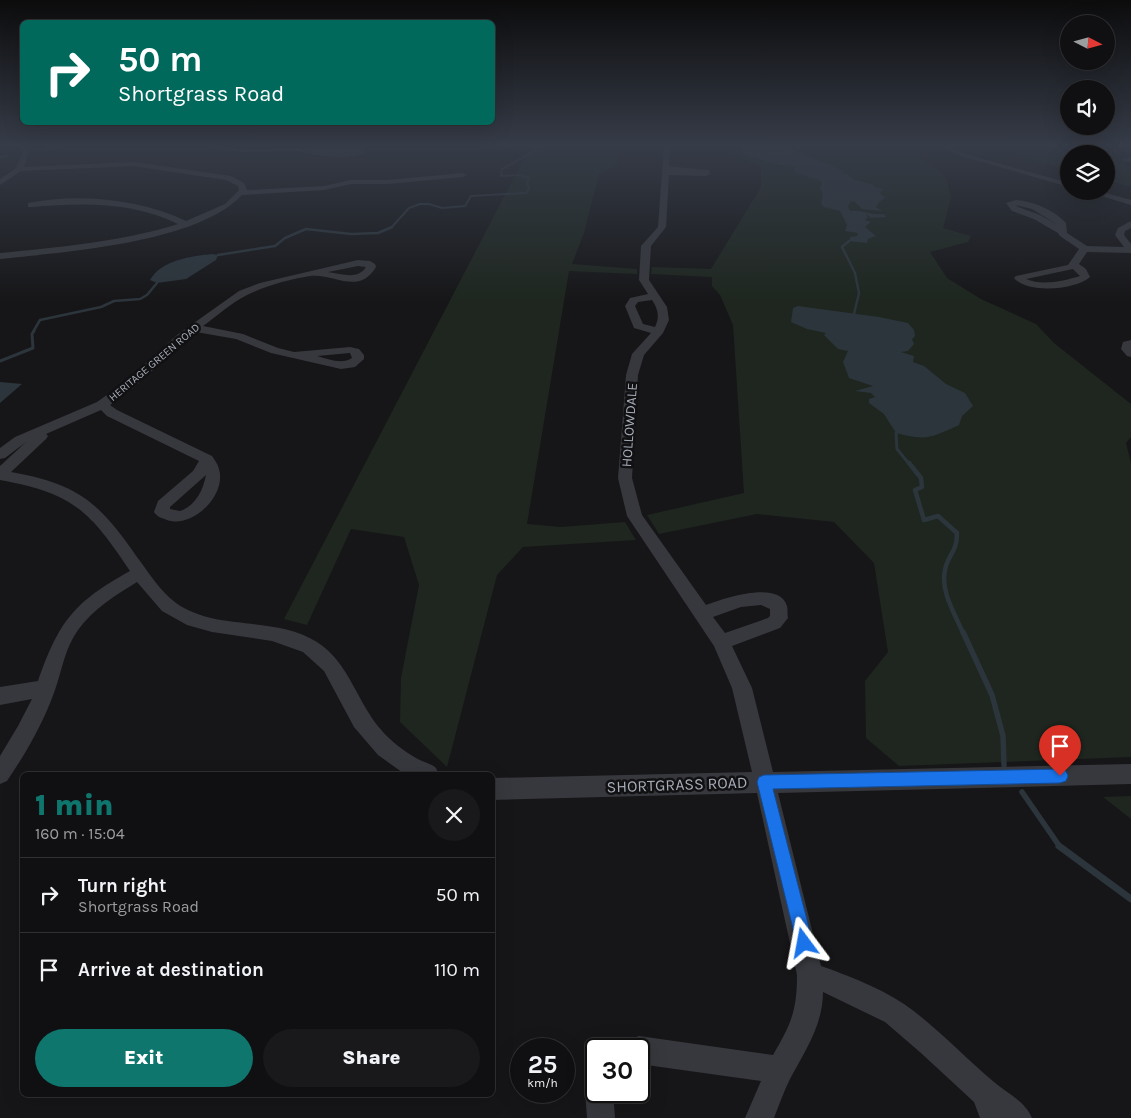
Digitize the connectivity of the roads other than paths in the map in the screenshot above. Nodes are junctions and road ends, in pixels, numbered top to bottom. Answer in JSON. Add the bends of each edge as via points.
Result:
{"nodes":[{"id":1,"x":238,"y":197,"type":"edge"},
{"id":2,"x":664,"y":197,"type":"edge"},
{"id":3,"x":1115,"y":198,"type":"edge"},
{"id":4,"x":1131,"y":203,"type":"edge"},
{"id":5,"x":31,"y":205,"type":"dead end"},
{"id":6,"x":186,"y":224,"type":"junction"},
{"id":7,"x":1131,"y":224,"type":"edge"},
{"id":8,"x":1062,"y":231,"type":"junction"},
{"id":9,"x":1085,"y":249,"type":"junction"},
{"id":10,"x":1131,"y":250,"type":"edge"},
{"id":11,"x":0,"y":256,"type":"edge"},
{"id":12,"x":1073,"y":265,"type":"junction"},
{"id":13,"x":311,"y":273,"type":"dead end"},
{"id":14,"x":655,"y":296,"type":"junction"},
{"id":15,"x":193,"y":328,"type":"junction"},
{"id":16,"x":659,"y":331,"type":"junction"},
{"id":17,"x":1131,"y":343,"type":"edge"},
{"id":18,"x":1131,"y":354,"type":"edge"},
{"id":19,"x":295,"y":355,"type":"dead end"},
{"id":20,"x":102,"y":405,"type":"junction"},
{"id":21,"x":50,"y":427,"type":"junction"},
{"id":22,"x":0,"y":455,"type":"edge"},
{"id":23,"x":207,"y":459,"type":"dead end"},
{"id":24,"x":0,"y":474,"type":"edge"},
{"id":25,"x":140,"y":573,"type":"junction"},
{"id":26,"x":701,"y":614,"type":"junction"},
{"id":27,"x":721,"y":642,"type":"junction"},
{"id":28,"x":46,"y":688,"type":"junction"},
{"id":29,"x":0,"y":696,"type":"edge"},
{"id":30,"x":421,"y":772,"type":"edge"},
{"id":31,"x":0,"y":774,"type":"edge"},
{"id":32,"x":1131,"y":774,"type":"edge"},
{"id":33,"x":764,"y":782,"type":"junction"},
{"id":34,"x":495,"y":789,"type":"edge"},
{"id":35,"x":810,"y":975,"type":"junction"},
{"id":36,"x":650,"y":1052,"type":"edge"},
{"id":37,"x":780,"y":1070,"type":"junction"},
{"id":38,"x":600,"y":1103,"type":"edge"},
{"id":39,"x":990,"y":1105,"type":"edge"},
{"id":40,"x":601,"y":1118,"type":"edge"},
{"id":41,"x":759,"y":1118,"type":"edge"},
{"id":42,"x":1018,"y":1118,"type":"edge"}],
"edges":[{"from":1,"to":6,"type":"street","via":[[220,212]]},
{"from":2,"to":14,"type":"street","via":[[662,227],[646,246],[644,280]]},
{"from":3,"to":4,"type":"street"},
{"from":5,"to":6,"type":"street","via":[[129,204],[158,210]]},
{"from":6,"to":11,"type":"street","via":[[105,242]]},
{"from":7,"to":10,"type":"street","via":[[1118,235]]},
{"from":8,"to":8,"type":"street","via":[[1062,223],[1044,211],[1010,203],[1014,208]]},
{"from":8,"to":9,"type":"street"},
{"from":9,"to":10,"type":"street"},
{"from":9,"to":12,"type":"street"},
{"from":12,"to":12,"type":"street","via":[[1021,276],[1019,278],[1022,283],[1047,285],[1085,277],[1083,271]]},
{"from":13,"to":15,"type":"street","name":"HERITAGE GREEN ROAD","via":[[243,294]]},
{"from":14,"to":16,"type":"street","via":[[662,307],[664,320]]},
{"from":14,"to":16,"type":"street","via":[[634,300],[630,306],[638,326]]},
{"from":15,"to":19,"type":"street","via":[[239,336],[275,351]]},
{"from":15,"to":20,"type":"street","name":"HERITAGE GREEN ROAD"},
{"from":16,"to":26,"type":"street","name":"HOLLOWDALE","via":[[638,354],[632,375],[625,478],[635,516]]},
{"from":17,"to":18,"type":"street","via":[[1127,344],[1127,350]]},
{"from":20,"to":21,"type":"street","name":"HERITAGE GREEN ROAD"},
{"from":20,"to":23,"type":"street","via":[[112,413]]},
{"from":21,"to":22,"type":"street","name":"HERITAGE GREEN ROAD","via":[[20,440]]},
{"from":21,"to":24,"type":"street","name":"HERITAGE GREEN ROAD"},
{"from":24,"to":25,"type":"street","via":[[48,486],[86,505],[100,518]]},
{"from":25,"to":28,"type":"street","via":[[102,595],[72,624],[61,643]]},
{"from":25,"to":30,"type":"street","via":[[158,598],[191,619],[216,627],[269,632],[310,646],[339,676],[353,708],[383,747],[405,765]]},
{"from":26,"to":27,"type":"street","name":"HOLLOWDALE"},
{"from":26,"to":27,"type":"street","via":[[759,597],[778,606],[779,618],[774,623]]},
{"from":27,"to":33,"type":"street","name":"HOLLOWDALE","via":[[742,688]]},
{"from":28,"to":29,"type":"street"},
{"from":28,"to":31,"type":"street","via":[[25,736]]},
{"from":32,"to":33,"type":"street","name":"SHORTGRASS ROAD"},
{"from":33,"to":34,"type":"street","name":"SHORTGRASS ROAD"},
{"from":33,"to":35,"type":"street","name":"HOLLOWDALE"},
{"from":35,"to":37,"type":"street","name":"HOLLOWDALE","via":[[810,1001],[802,1031]]},
{"from":35,"to":39,"type":"street","via":[[839,985],[894,1013],[931,1043]]},
{"from":36,"to":37,"type":"street"},
{"from":37,"to":41,"type":"street","name":"HOLLOWDALE"},
{"from":38,"to":40,"type":"street"},
{"from":39,"to":42,"type":"street"}]}
